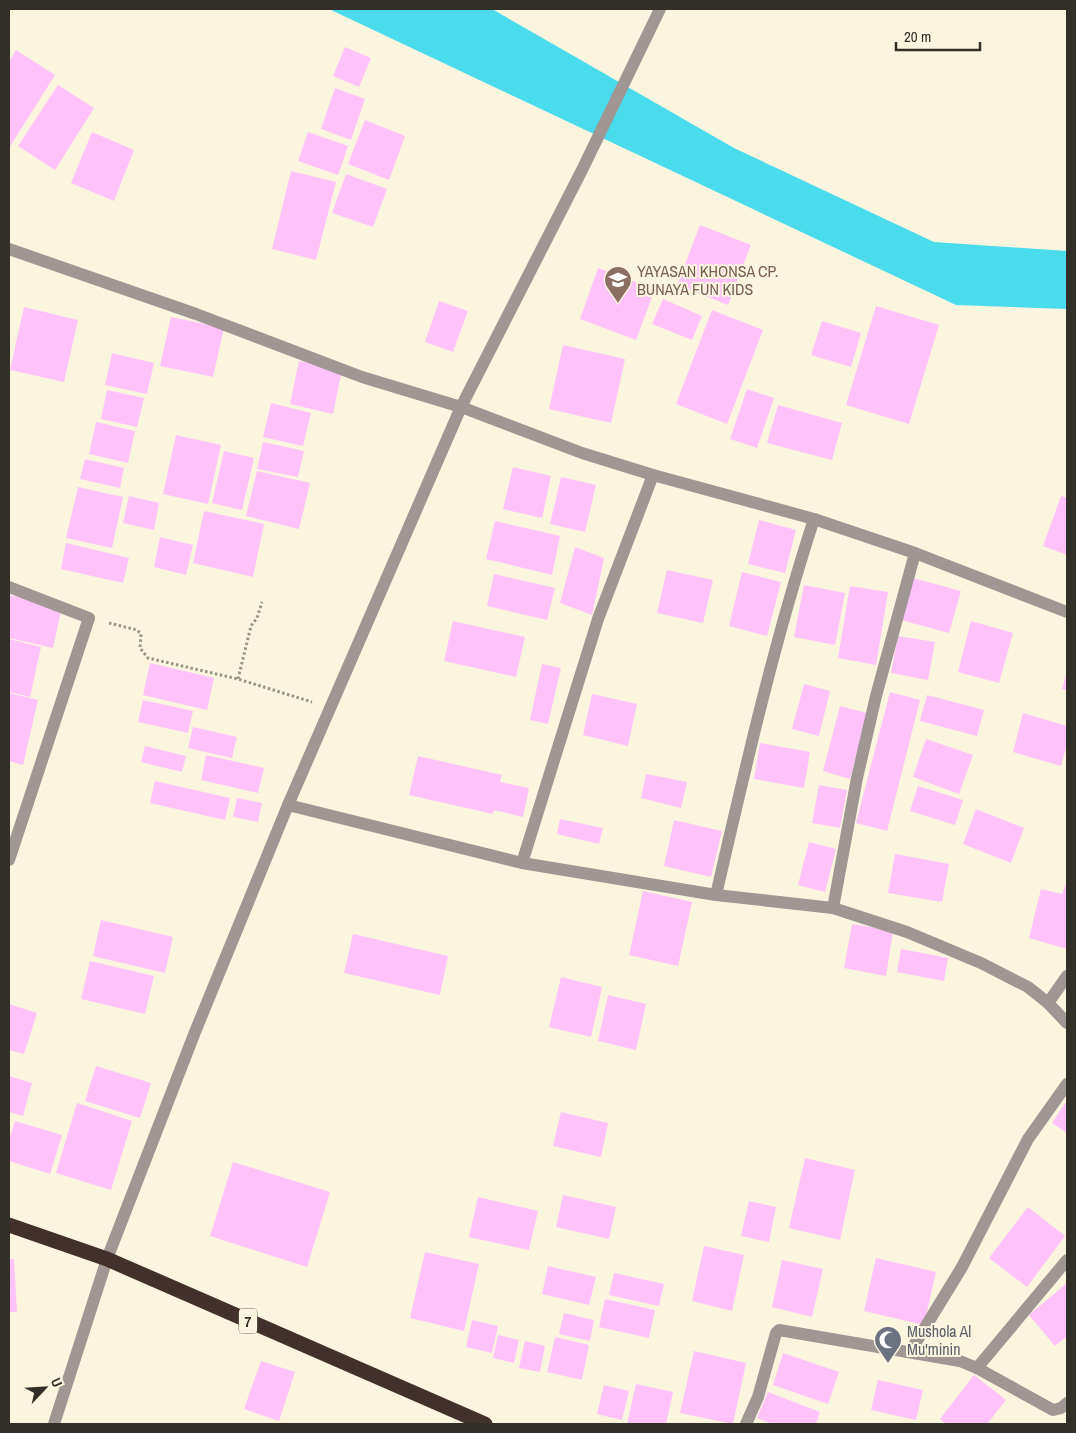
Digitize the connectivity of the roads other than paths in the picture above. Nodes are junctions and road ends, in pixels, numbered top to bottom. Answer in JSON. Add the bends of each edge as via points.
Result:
{"nodes":[{"id":1,"x":660,"y":9,"type":"edge"},
{"id":2,"x":9,"y":249,"type":"edge"},
{"id":3,"x":461,"y":407,"type":"junction"},
{"id":4,"x":653,"y":475,"type":"junction"},
{"id":5,"x":814,"y":519,"type":"junction"},
{"id":6,"x":915,"y":552,"type":"junction"},
{"id":7,"x":9,"y":587,"type":"edge"},
{"id":8,"x":1067,"y":612,"type":"edge"},
{"id":9,"x":288,"y":805,"type":"junction"},
{"id":10,"x":9,"y":860,"type":"edge"},
{"id":11,"x":522,"y":863,"type":"junction"},
{"id":12,"x":716,"y":895,"type":"junction"},
{"id":13,"x":833,"y":908,"type":"junction"},
{"id":14,"x":1067,"y":976,"type":"edge"},
{"id":15,"x":1048,"y":1002,"type":"junction"},
{"id":16,"x":1067,"y":1023,"type":"edge"},
{"id":17,"x":1067,"y":1084,"type":"edge"},
{"id":18,"x":9,"y":1225,"type":"edge"},
{"id":19,"x":108,"y":1259,"type":"junction"},
{"id":20,"x":1067,"y":1260,"type":"edge"},
{"id":21,"x":910,"y":1352,"type":"junction"},
{"id":22,"x":977,"y":1368,"type":"junction"},
{"id":23,"x":1067,"y":1403,"type":"edge"},
{"id":24,"x":54,"y":1424,"type":"edge"},
{"id":25,"x":485,"y":1424,"type":"edge"},
{"id":26,"x":746,"y":1424,"type":"edge"}],
"edges":[{"from":1,"to":3,"type":"street"},
{"from":2,"to":3,"type":"street","via":[[362,377]]},
{"from":3,"to":4,"type":"street","via":[[582,453]]},
{"from":3,"to":9,"type":"street"},
{"from":4,"to":5,"type":"street"},
{"from":4,"to":11,"type":"street","via":[[598,619]]},
{"from":5,"to":6,"type":"street"},
{"from":5,"to":12,"type":"street","via":[[759,712]]},
{"from":6,"to":8,"type":"street"},
{"from":6,"to":13,"type":"street","via":[[857,778]]},
{"from":7,"to":10,"type":"street","via":[[89,618]]},
{"from":9,"to":11,"type":"street"},
{"from":9,"to":19,"type":"street","via":[[195,1032]]},
{"from":11,"to":12,"type":"street"},
{"from":12,"to":13,"type":"street"},
{"from":13,"to":15,"type":"street","via":[[907,932],[981,963]]},
{"from":14,"to":15,"type":"street"},
{"from":15,"to":16,"type":"street"},
{"from":17,"to":21,"type":"street","via":[[1028,1139],[962,1267]]},
{"from":18,"to":19,"type":"highway","number":"7"},
{"from":19,"to":24,"type":"street"},
{"from":19,"to":25,"type":"highway","number":"7"},
{"from":20,"to":22,"type":"street"},
{"from":21,"to":22,"type":"street","via":[[960,1361]]},
{"from":21,"to":26,"type":"street","via":[[779,1330]]},
{"from":22,"to":23,"type":"street","via":[[1053,1410]]}]}
